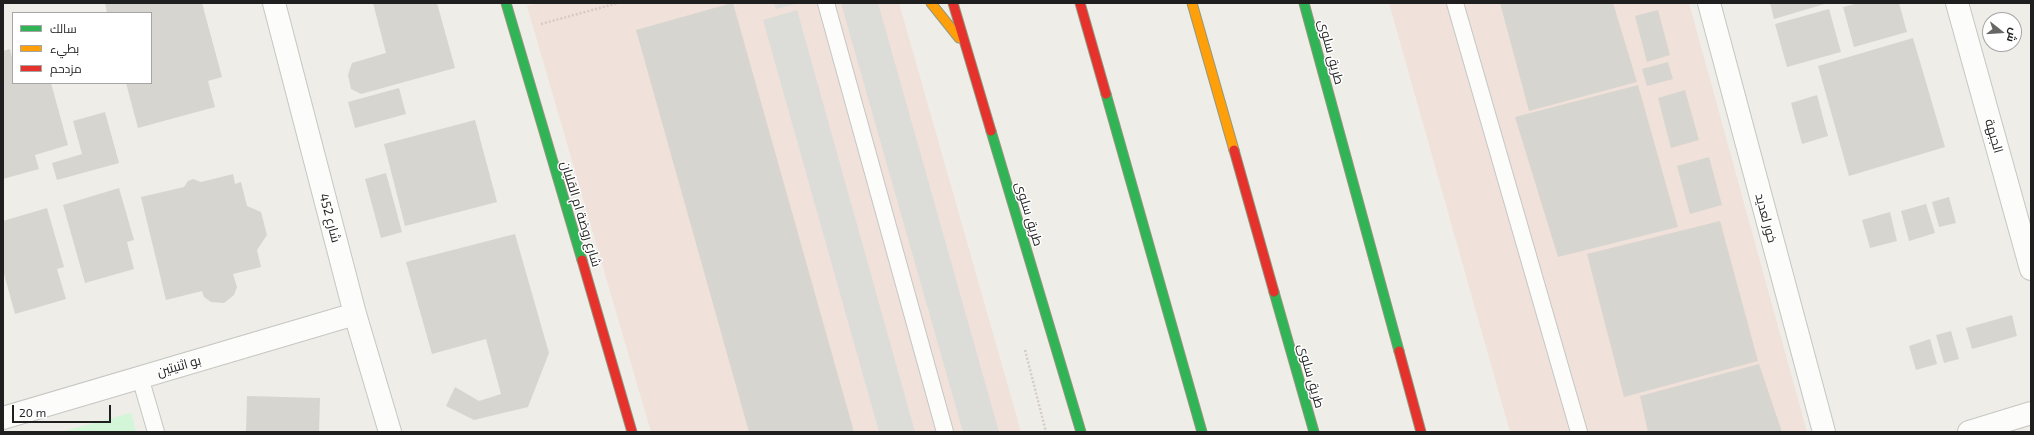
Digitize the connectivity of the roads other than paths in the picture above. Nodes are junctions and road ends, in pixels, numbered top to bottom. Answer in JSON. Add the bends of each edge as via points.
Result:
{"nodes":[{"id":1,"x":274,"y":3,"type":"edge"},
{"id":2,"x":506,"y":3,"type":"edge"},
{"id":3,"x":826,"y":3,"type":"edge"},
{"id":4,"x":931,"y":3,"type":"edge"},
{"id":5,"x":953,"y":3,"type":"edge"},
{"id":6,"x":1080,"y":3,"type":"edge"},
{"id":7,"x":1192,"y":3,"type":"edge"},
{"id":8,"x":1304,"y":3,"type":"edge"},
{"id":9,"x":1455,"y":3,"type":"edge"},
{"id":10,"x":1709,"y":3,"type":"edge"},
{"id":11,"x":1957,"y":3,"type":"edge"},
{"id":12,"x":965,"y":46,"type":"junction"},
{"id":13,"x":2031,"y":268,"type":"edge"},
{"id":14,"x":355,"y":314,"type":"junction"},
{"id":15,"x":140,"y":377,"type":"junction"},
{"id":16,"x":2031,"y":413,"type":"edge"},
{"id":17,"x":3,"y":418,"type":"edge"},
{"id":18,"x":156,"y":432,"type":"edge"},
{"id":19,"x":390,"y":432,"type":"edge"},
{"id":20,"x":632,"y":432,"type":"edge"},
{"id":21,"x":945,"y":432,"type":"edge"},
{"id":22,"x":1081,"y":432,"type":"edge"},
{"id":23,"x":1202,"y":432,"type":"edge"},
{"id":24,"x":1314,"y":432,"type":"edge"},
{"id":25,"x":1421,"y":432,"type":"edge"},
{"id":26,"x":1579,"y":432,"type":"edge"},
{"id":27,"x":1824,"y":432,"type":"edge"},
{"id":28,"x":1969,"y":432,"type":"edge"}],
"edges":[{"from":1,"to":14,"type":"street","name":"شارع 452"},
{"from":2,"to":20,"type":"main road","name":"شارع روضة ام القلبان"},
{"from":3,"to":21,"type":"lane"},
{"from":4,"to":12,"type":"main road"},
{"from":5,"to":12,"type":"main road","name":"طريق سلوى"},
{"from":6,"to":23,"type":"main road"},
{"from":7,"to":24,"type":"main road","name":"طريق سلوى"},
{"from":8,"to":25,"type":"main road","name":"طريق سلوى"},
{"from":9,"to":26,"type":"lane"},
{"from":10,"to":27,"type":"street","name":"خور لعديد"},
{"from":11,"to":13,"type":"street","name":"الجبهة"},
{"from":12,"to":22,"type":"main road","name":"طريق سلوى"},
{"from":14,"to":15,"type":"street","name":"بو اثنيتين"},
{"from":14,"to":19,"type":"street","name":"شارع 452"},
{"from":15,"to":17,"type":"street","name":"بو اثنيتين"},
{"from":15,"to":18,"type":"lane"},
{"from":16,"to":28,"type":"street"}]}
